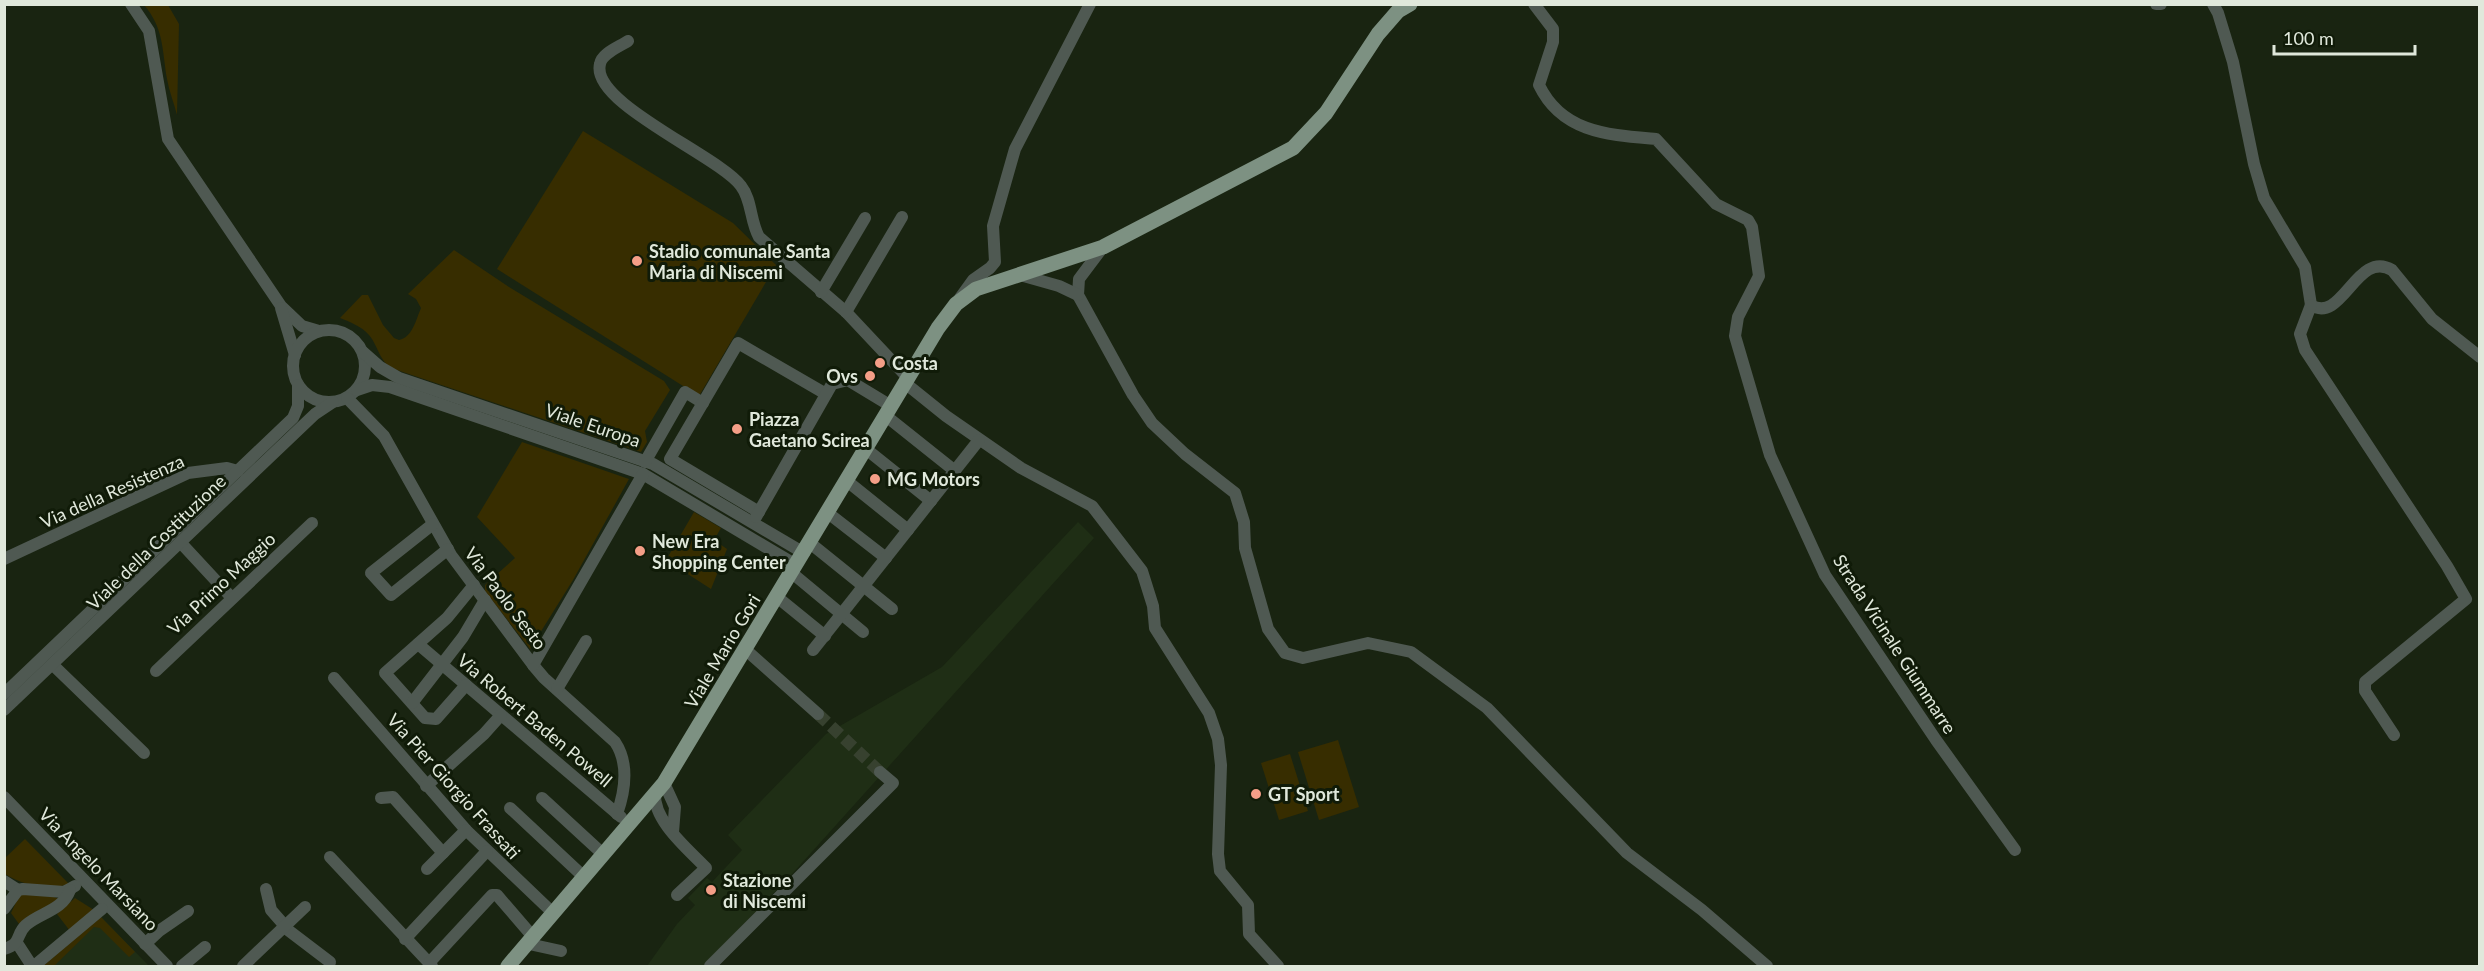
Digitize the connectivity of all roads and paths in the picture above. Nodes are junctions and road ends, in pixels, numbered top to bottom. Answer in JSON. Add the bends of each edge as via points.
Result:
{"nodes":[{"id":1,"x":131,"y":4,"type":"edge"},
{"id":2,"x":1090,"y":4,"type":"edge"},
{"id":3,"x":1410,"y":4,"type":"edge"},
{"id":4,"x":1534,"y":4,"type":"edge"},
{"id":5,"x":2156,"y":4,"type":"edge"},
{"id":6,"x":2161,"y":4,"type":"edge"},
{"id":7,"x":2213,"y":4,"type":"edge"},
{"id":8,"x":628,"y":41,"type":"dead end"},
{"id":9,"x":902,"y":217,"type":"dead end"},
{"id":10,"x":865,"y":218,"type":"dead end"},
{"id":11,"x":1103,"y":248,"type":"junction"},
{"id":12,"x":1020,"y":275,"type":"junction"},
{"id":13,"x":821,"y":292,"type":"junction"},
{"id":14,"x":1078,"y":296,"type":"junction"},
{"id":15,"x":956,"y":304,"type":"junction"},
{"id":16,"x":2311,"y":305,"type":"junction"},
{"id":17,"x":281,"y":306,"type":"junction"},
{"id":18,"x":846,"y":312,"type":"junction"},
{"id":19,"x":319,"y":331,"type":"junction"},
{"id":20,"x":363,"y":352,"type":"junction"},
{"id":21,"x":295,"y":355,"type":"junction"},
{"id":22,"x":2480,"y":357,"type":"edge"},
{"id":23,"x":907,"y":380,"type":"junction"},
{"id":24,"x":298,"y":385,"type":"junction"},
{"id":25,"x":352,"y":394,"type":"junction"},
{"id":26,"x":826,"y":394,"type":"junction"},
{"id":27,"x":333,"y":402,"type":"junction"},
{"id":28,"x":703,"y":403,"type":"junction"},
{"id":29,"x":888,"y":411,"type":"junction"},
{"id":30,"x":979,"y":440,"type":"junction"},
{"id":31,"x":866,"y":449,"type":"junction"},
{"id":32,"x":644,"y":468,"type":"junction"},
{"id":33,"x":238,"y":471,"type":"junction"},
{"id":34,"x":955,"y":471,"type":"junction"},
{"id":35,"x":847,"y":481,"type":"junction"},
{"id":36,"x":931,"y":501,"type":"junction"},
{"id":37,"x":828,"y":513,"type":"junction"},
{"id":38,"x":756,"y":517,"type":"junction"},
{"id":39,"x":312,"y":523,"type":"dead end"},
{"id":40,"x":433,"y":524,"type":"junction"},
{"id":41,"x":908,"y":530,"type":"junction"},
{"id":42,"x":181,"y":543,"type":"junction"},
{"id":43,"x":448,"y":549,"type":"junction"},
{"id":44,"x":800,"y":558,"type":"junction"},
{"id":45,"x":886,"y":558,"type":"junction"},
{"id":46,"x":4,"y":559,"type":"edge"},
{"id":47,"x":474,"y":585,"type":"junction"},
{"id":48,"x":864,"y":586,"type":"junction"},
{"id":49,"x":777,"y":597,"type":"junction"},
{"id":50,"x":232,"y":598,"type":"junction"},
{"id":51,"x":485,"y":600,"type":"junction"},
{"id":52,"x":892,"y":609,"type":"dead end"},
{"id":53,"x":842,"y":614,"type":"junction"},
{"id":54,"x":863,"y":632,"type":"dead end"},
{"id":55,"x":825,"y":636,"type":"junction"},
{"id":56,"x":586,"y":641,"type":"dead end"},
{"id":57,"x":418,"y":644,"type":"junction"},
{"id":58,"x":746,"y":650,"type":"junction"},
{"id":59,"x":813,"y":650,"type":"dead end"},
{"id":60,"x":53,"y":665,"type":"junction"},
{"id":61,"x":441,"y":665,"type":"junction"},
{"id":62,"x":533,"y":665,"type":"junction"},
{"id":63,"x":156,"y":670,"type":"dead end"},
{"id":64,"x":334,"y":678,"type":"dead end"},
{"id":65,"x":466,"y":686,"type":"junction"},
{"id":66,"x":557,"y":689,"type":"junction"},
{"id":67,"x":4,"y":694,"type":"edge"},
{"id":68,"x":412,"y":704,"type":"junction"},
{"id":69,"x":4,"y":710,"type":"edge"},
{"id":70,"x":501,"y":714,"type":"junction"},
{"id":71,"x":818,"y":714,"type":"tunnel mouth"},
{"id":72,"x":2394,"y":735,"type":"dead end"},
{"id":73,"x":144,"y":753,"type":"dead end"},
{"id":74,"x":880,"y":772,"type":"tunnel mouth"},
{"id":75,"x":426,"y":786,"type":"junction"},
{"id":76,"x":655,"y":794,"type":"junction"},
{"id":77,"x":4,"y":797,"type":"edge"},
{"id":78,"x":381,"y":798,"type":"dead end"},
{"id":79,"x":542,"y":798,"type":"dead end"},
{"id":80,"x":510,"y":808,"type":"dead end"},
{"id":81,"x":4,"y":809,"type":"edge"},
{"id":82,"x":674,"y":815,"type":"junction"},
{"id":83,"x":627,"y":818,"type":"junction"},
{"id":84,"x":466,"y":830,"type":"junction"},
{"id":85,"x":673,"y":832,"type":"junction"},
{"id":86,"x":2015,"y":850,"type":"dead end"},
{"id":87,"x":487,"y":851,"type":"junction"},
{"id":88,"x":442,"y":853,"type":"junction"},
{"id":89,"x":604,"y":855,"type":"junction"},
{"id":90,"x":330,"y":856,"type":"dead end"},
{"id":91,"x":427,"y":869,"type":"dead end"},
{"id":92,"x":584,"y":877,"type":"junction"},
{"id":93,"x":4,"y":881,"type":"edge"},
{"id":94,"x":74,"y":887,"type":"junction"},
{"id":95,"x":266,"y":889,"type":"dead end"},
{"id":96,"x":18,"y":890,"type":"junction"},
{"id":97,"x":677,"y":895,"type":"dead end"},
{"id":98,"x":7,"y":907,"type":"edge"},
{"id":99,"x":305,"y":907,"type":"dead end"},
{"id":100,"x":102,"y":909,"type":"junction"},
{"id":101,"x":188,"y":911,"type":"dead end"},
{"id":102,"x":553,"y":913,"type":"junction"},
{"id":103,"x":285,"y":927,"type":"junction"},
{"id":104,"x":405,"y":939,"type":"junction"},
{"id":105,"x":531,"y":941,"type":"junction"},
{"id":106,"x":17,"y":943,"type":"junction"},
{"id":107,"x":145,"y":944,"type":"junction"},
{"id":108,"x":206,"y":947,"type":"dead end"},
{"id":109,"x":4,"y":949,"type":"edge"},
{"id":110,"x":561,"y":951,"type":"dead end"},
{"id":111,"x":330,"y":962,"type":"dead end"},
{"id":112,"x":431,"y":965,"type":"edge"},
{"id":113,"x":33,"y":966,"type":"edge"},
{"id":114,"x":157,"y":966,"type":"edge"},
{"id":115,"x":167,"y":966,"type":"edge"},
{"id":116,"x":182,"y":966,"type":"edge"},
{"id":117,"x":243,"y":966,"type":"edge"},
{"id":118,"x":508,"y":966,"type":"edge"},
{"id":119,"x":710,"y":966,"type":"edge"},
{"id":120,"x":1278,"y":966,"type":"edge"},
{"id":121,"x":1767,"y":966,"type":"edge"}],
"edges":[{"from":1,"to":17,"type":"street","via":[[149,31],[168,139]]},
{"from":2,"to":15,"type":"street","via":[[1015,149],[993,226],[995,262],[973,280]]},
{"from":3,"to":11,"type":"main road","via":[[1398,11],[1378,34],[1326,113],[1293,148]]},
{"from":4,"to":86,"type":"street","name":"Strada Vicinale Giummarre","via":[[1553,29],[1553,42],[1539,85],[1547,102],[1599,134],[1656,139],[1716,204],[1748,220],[1759,276],[1738,317],[1735,336],[1770,455],[1825,575]]},
{"from":5,"to":6,"type":"street"},
{"from":7,"to":16,"type":"street","via":[[2233,62],[2264,198],[2305,267]]},
{"from":8,"to":13,"type":"street","via":[[605,55],[600,63],[605,84],[646,120],[727,171],[744,191],[759,237]]},
{"from":9,"to":18,"type":"street"},
{"from":10,"to":13,"type":"street"},
{"from":11,"to":12,"type":"main road"},
{"from":11,"to":14,"type":"street","via":[[1079,279]]},
{"from":12,"to":14,"type":"street"},
{"from":12,"to":15,"type":"main road","via":[[976,289]]},
{"from":13,"to":18,"type":"street"},
{"from":14,"to":121,"type":"street","via":[[1152,423],[1235,494],[1244,522],[1245,548],[1268,629],[1285,652],[1303,658],[1368,643],[1411,652],[1487,708],[1628,852]]},
{"from":15,"to":23,"type":"main road","name":"Viale Mario Gori"},
{"from":16,"to":22,"type":"street","via":[[2328,307],[2365,272],[2373,267],[2386,267],[2432,319]]},
{"from":16,"to":72,"type":"street","via":[[2300,334],[2304,350],[2466,600],[2365,682],[2365,691]]},
{"from":17,"to":19,"type":"street","via":[[302,326]]},
{"from":17,"to":21,"type":"street"},
{"from":18,"to":23,"type":"street"},
{"from":19,"to":20,"type":"street","via":[[350,336]]},
{"from":19,"to":21,"type":"street","via":[[306,338]]},
{"from":20,"to":25,"type":"street","via":[[365,372]]},
{"from":20,"to":32,"type":"street","name":"Viale Europa","via":[[399,378]]},
{"from":21,"to":24,"type":"street"},
{"from":23,"to":29,"type":"main road","name":"Viale Mario Gori"},
{"from":23,"to":30,"type":"street"},
{"from":24,"to":27,"type":"street","via":[[309,396]]},
{"from":24,"to":33,"type":"street","name":"Viale della Costituzione","via":[[298,406],[293,418]]},
{"from":25,"to":27,"type":"street"},
{"from":25,"to":32,"type":"street","name":"Viale Europa","via":[[372,385],[390,387]]},
{"from":25,"to":40,"type":"street","name":"Via Paolo Sesto","via":[[384,436]]},
{"from":26,"to":28,"type":"street","via":[[738,343]]},
{"from":26,"to":29,"type":"street","via":[[832,384],[848,380]]},
{"from":26,"to":38,"type":"street"},
{"from":27,"to":42,"type":"street","name":"Viale della Costituzione","via":[[315,414]]},
{"from":28,"to":32,"type":"street","via":[[685,393]]},
{"from":28,"to":38,"type":"street","via":[[670,459]]},
{"from":29,"to":31,"type":"main road","name":"Viale Mario Gori"},
{"from":29,"to":34,"type":"street"},
{"from":30,"to":34,"type":"street"},
{"from":30,"to":120,"type":"street","via":[[1092,506],[1142,571],[1155,628],[1209,713],[1218,739],[1220,871],[1248,905],[1249,934]]},
{"from":31,"to":35,"type":"main road","name":"Viale Mario Gori"},
{"from":31,"to":36,"type":"street"},
{"from":32,"to":38,"type":"street","name":"Viale Europa"},
{"from":32,"to":44,"type":"street","name":"Viale Europa"},
{"from":32,"to":62,"type":"street"},
{"from":33,"to":46,"type":"street","name":"Via della Resistenza","via":[[228,468],[188,473]]},
{"from":33,"to":67,"type":"street","name":"Viale della Costituzione"},
{"from":34,"to":36,"type":"street"},
{"from":35,"to":37,"type":"main road","name":"Viale Mario Gori"},
{"from":35,"to":41,"type":"street"},
{"from":36,"to":41,"type":"street"},
{"from":37,"to":44,"type":"main road","name":"Viale Mario Gori"},
{"from":37,"to":45,"type":"street"},
{"from":38,"to":44,"type":"street","name":"Viale Europa"},
{"from":39,"to":50,"type":"street","name":"Via Primo Maggio"},
{"from":40,"to":43,"type":"street","name":"Via Paolo Sesto"},
{"from":40,"to":43,"type":"street","via":[[371,573],[391,596]]},
{"from":41,"to":45,"type":"street"},
{"from":42,"to":50,"type":"street"},
{"from":42,"to":60,"type":"street","name":"Viale della Costituzione"},
{"from":43,"to":47,"type":"street","name":"Via Paolo Sesto"},
{"from":44,"to":48,"type":"street"},
{"from":44,"to":49,"type":"main road","name":"Viale Mario Gori"},
{"from":44,"to":53,"type":"street"},
{"from":45,"to":48,"type":"street"},
{"from":47,"to":51,"type":"street","name":"Via Paolo Sesto"},
{"from":47,"to":57,"type":"street"},
{"from":48,"to":52,"type":"street"},
{"from":48,"to":53,"type":"street"},
{"from":49,"to":55,"type":"street"},
{"from":49,"to":58,"type":"main road","name":"Viale Mario Gori"},
{"from":50,"to":63,"type":"street","name":"Via Primo Maggio"},
{"from":51,"to":61,"type":"street"},
{"from":51,"to":62,"type":"street","name":"Via Paolo Sesto"},
{"from":53,"to":54,"type":"street"},
{"from":53,"to":55,"type":"street"},
{"from":55,"to":59,"type":"street"},
{"from":56,"to":66,"type":"street"},
{"from":57,"to":61,"type":"street","name":"Via Robert Baden Powell"},
{"from":57,"to":68,"type":"street","via":[[385,673]]},
{"from":58,"to":71,"type":"street"},
{"from":58,"to":76,"type":"main road","name":"Viale Mario Gori"},
{"from":60,"to":69,"type":"street","name":"Viale della Costituzione"},
{"from":60,"to":73,"type":"street"},
{"from":61,"to":65,"type":"street","name":"Via Robert Baden Powell"},
{"from":61,"to":68,"type":"street"},
{"from":62,"to":66,"type":"street","name":"Via Paolo Sesto"},
{"from":64,"to":75,"type":"street","name":"Via Pier Giorgio Frassati"},
{"from":65,"to":68,"type":"street","via":[[436,719],[425,718]]},
{"from":65,"to":70,"type":"street","name":"Via Robert Baden Powell"},
{"from":66,"to":83,"type":"street","name":"Via Paolo Sesto","via":[[623,753]]},
{"from":70,"to":75,"type":"street"},
{"from":70,"to":83,"type":"street","name":"Via Robert Baden Powell"},
{"from":74,"to":119,"type":"street","via":[[893,783]]},
{"from":75,"to":84,"type":"street","name":"Via Pier Giorgio Frassati"},
{"from":76,"to":82,"type":"street"},
{"from":76,"to":82,"type":"street","via":[[673,800]]},
{"from":76,"to":83,"type":"main road","name":"Viale Mario Gori"},
{"from":76,"to":85,"type":"street"},
{"from":77,"to":107,"type":"street","name":"Via Angelo Marsiano"},
{"from":78,"to":88,"type":"street","via":[[393,797]]},
{"from":79,"to":89,"type":"street"},
{"from":80,"to":92,"type":"street"},
{"from":81,"to":94,"type":"street","name":"Via Angelo Marsiano"},
{"from":82,"to":85,"type":"street"},
{"from":83,"to":85,"type":"street","via":[[655,819]]},
{"from":83,"to":89,"type":"main road","name":"Viale Mario Gori"},
{"from":84,"to":87,"type":"street","name":"Via Pier Giorgio Frassati"},
{"from":84,"to":88,"type":"street"},
{"from":85,"to":97,"type":"street","via":[[706,868]]},
{"from":87,"to":102,"type":"street","name":"Via Pier Giorgio Frassati"},
{"from":87,"to":104,"type":"street"},
{"from":88,"to":91,"type":"street"},
{"from":89,"to":92,"type":"main road","name":"Viale Mario Gori"},
{"from":90,"to":104,"type":"street"},
{"from":92,"to":102,"type":"main road","name":"Viale Mario Gori"},
{"from":93,"to":96,"type":"street"},
{"from":94,"to":96,"type":"street"},
{"from":94,"to":100,"type":"street","name":"Via Angelo Marsiano"},
{"from":94,"to":106,"type":"street","via":[[64,903],[25,926]]},
{"from":95,"to":103,"type":"street","via":[[272,910]]},
{"from":96,"to":98,"type":"street"},
{"from":99,"to":103,"type":"street"},
{"from":100,"to":113,"type":"street"},
{"from":100,"to":114,"type":"street","name":"Via Angelo Marsiano"},
{"from":101,"to":107,"type":"street"},
{"from":102,"to":105,"type":"main road","name":"Viale Mario Gori"},
{"from":103,"to":111,"type":"street"},
{"from":103,"to":117,"type":"street"},
{"from":104,"to":112,"type":"street"},
{"from":105,"to":110,"type":"street"},
{"from":105,"to":112,"type":"street","via":[[497,895],[492,895]]},
{"from":105,"to":118,"type":"main road","name":"Viale Mario Gori"},
{"from":106,"to":109,"type":"street"},
{"from":106,"to":113,"type":"street"},
{"from":107,"to":115,"type":"street","name":"Via Angelo Marsiano"},
{"from":108,"to":116,"type":"street"}]}
